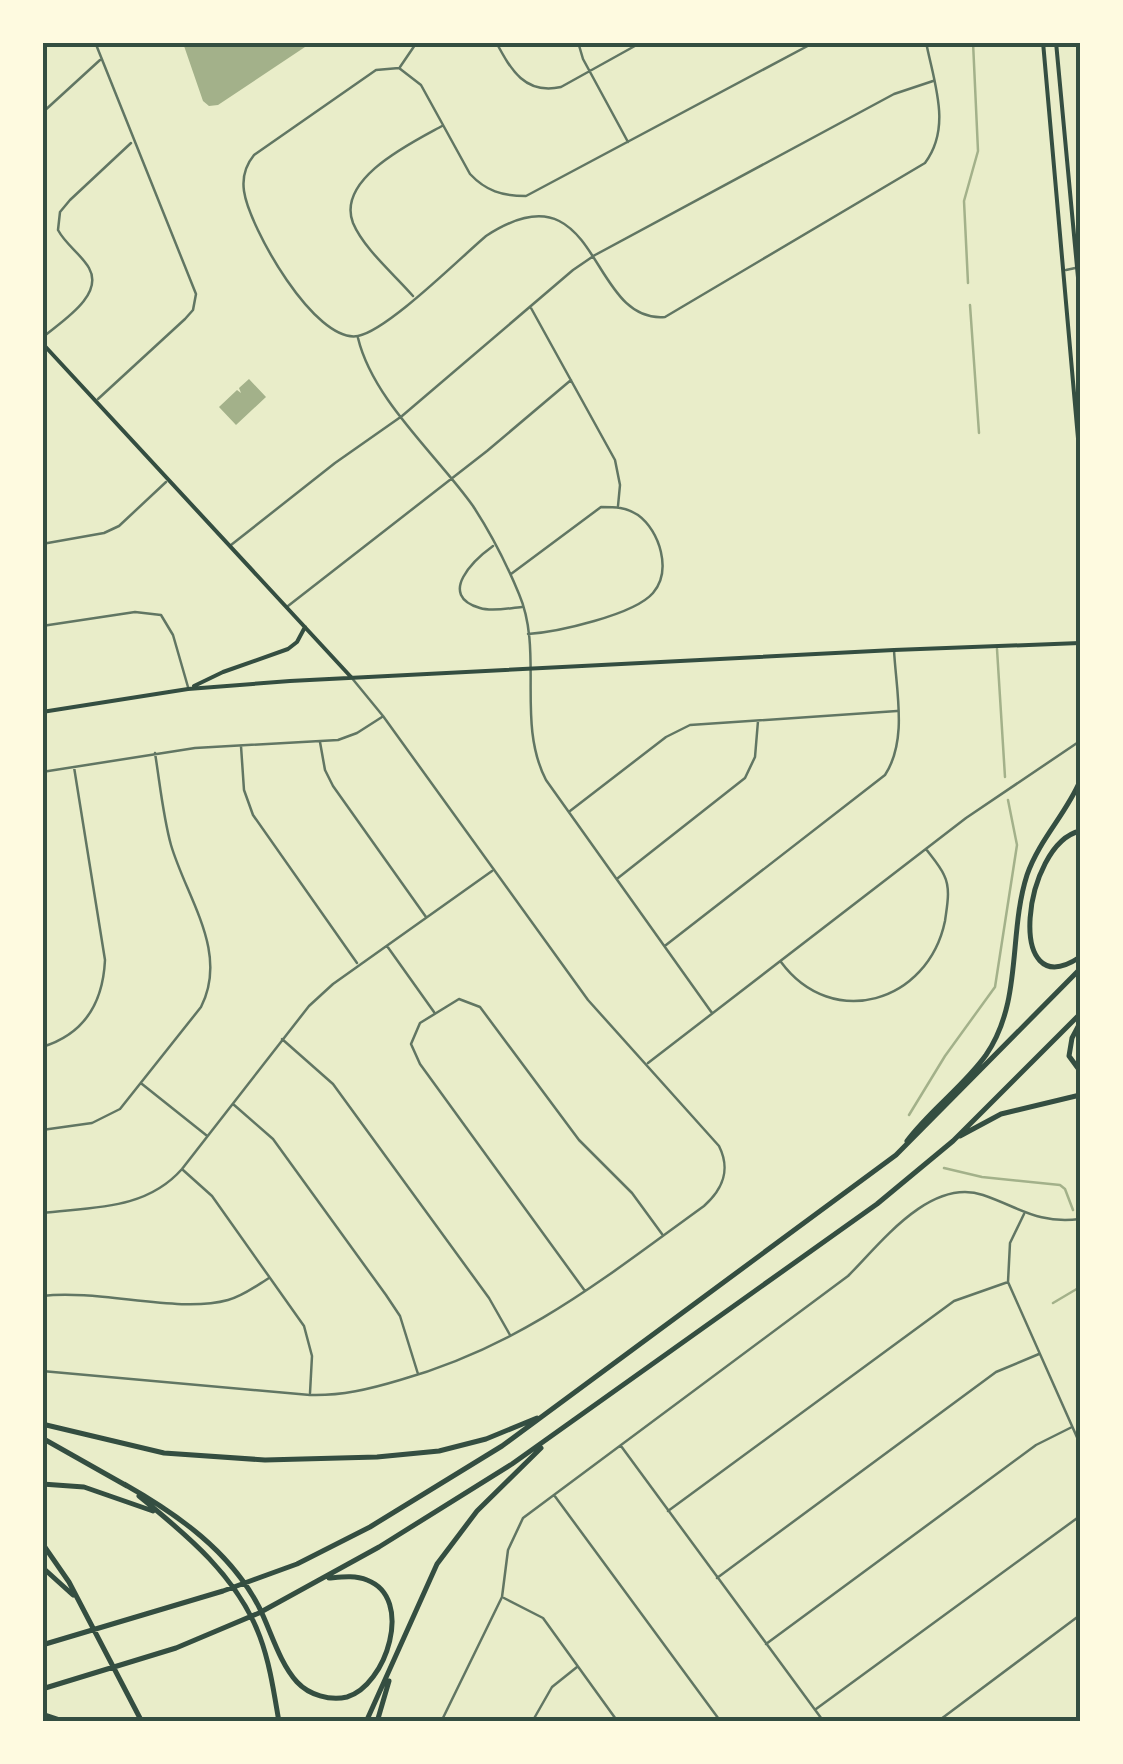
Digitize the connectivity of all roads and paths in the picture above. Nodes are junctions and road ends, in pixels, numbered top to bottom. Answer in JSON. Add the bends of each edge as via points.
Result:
{"nodes":[{"id":1,"x":95,"y":42,"type":"edge"},
{"id":2,"x":417,"y":42,"type":"edge"},
{"id":3,"x":496,"y":42,"type":"edge"},
{"id":4,"x":578,"y":42,"type":"edge"},
{"id":5,"x":642,"y":42,"type":"edge"},
{"id":6,"x":815,"y":42,"type":"edge"},
{"id":7,"x":926,"y":42,"type":"edge"},
{"id":8,"x":1043,"y":42,"type":"edge"},
{"id":9,"x":1056,"y":42,"type":"edge"},
{"id":10,"x":101,"y":59,"type":"junction"},
{"id":11,"x":399,"y":68,"type":"junction"},
{"id":12,"x":590,"y":71,"type":"junction"},
{"id":13,"x":934,"y":80,"type":"junction"},
{"id":14,"x":42,"y":113,"type":"edge"},
{"id":15,"x":443,"y":125,"type":"junction"},
{"id":16,"x":133,"y":142,"type":"junction"},
{"id":17,"x":628,"y":143,"type":"junction"},
{"id":18,"x":595,"y":255,"type":"junction"},
{"id":19,"x":1079,"y":268,"type":"edge"},
{"id":20,"x":1065,"y":270,"type":"junction"},
{"id":21,"x":414,"y":298,"type":"junction"},
{"id":22,"x":1080,"y":299,"type":"edge"},
{"id":23,"x":530,"y":307,"type":"junction"},
{"id":24,"x":357,"y":336,"type":"junction"},
{"id":25,"x":42,"y":341,"type":"edge"},
{"id":26,"x":571,"y":380,"type":"junction"},
{"id":27,"x":1078,"y":392,"type":"edge"},
{"id":28,"x":96,"y":401,"type":"junction"},
{"id":29,"x":402,"y":416,"type":"junction"},
{"id":30,"x":1080,"y":461,"type":"edge"},
{"id":31,"x":450,"y":478,"type":"junction"},
{"id":32,"x":169,"y":480,"type":"junction"},
{"id":33,"x":618,"y":506,"type":"junction"},
{"id":34,"x":1080,"y":535,"type":"edge"},
{"id":35,"x":42,"y":544,"type":"edge"},
{"id":36,"x":494,"y":545,"type":"junction"},
{"id":37,"x":230,"y":546,"type":"junction"},
{"id":38,"x":510,"y":574,"type":"junction"},
{"id":39,"x":1080,"y":584,"type":"edge"},
{"id":40,"x":286,"y":607,"type":"junction"},
{"id":41,"x":524,"y":607,"type":"junction"},
{"id":42,"x":42,"y":626,"type":"edge"},
{"id":43,"x":305,"y":627,"type":"junction"},
{"id":44,"x":528,"y":634,"type":"junction"},
{"id":45,"x":1080,"y":644,"type":"edge"},
{"id":46,"x":894,"y":650,"type":"junction"},
{"id":47,"x":529,"y":668,"type":"junction"},
{"id":48,"x":351,"y":677,"type":"junction"},
{"id":49,"x":188,"y":689,"type":"junction"},
{"id":50,"x":898,"y":711,"type":"junction"},
{"id":51,"x":42,"y":712,"type":"edge"},
{"id":52,"x":383,"y":716,"type":"junction"},
{"id":53,"x":758,"y":719,"type":"junction"},
{"id":54,"x":319,"y":741,"type":"junction"},
{"id":55,"x":1080,"y":741,"type":"edge"},
{"id":56,"x":242,"y":745,"type":"junction"},
{"id":57,"x":155,"y":754,"type":"junction"},
{"id":58,"x":74,"y":767,"type":"junction"},
{"id":59,"x":42,"y":772,"type":"edge"},
{"id":60,"x":1080,"y":781,"type":"edge"},
{"id":61,"x":569,"y":812,"type":"junction"},
{"id":62,"x":1080,"y":831,"type":"edge"},
{"id":63,"x":926,"y":850,"type":"junction"},
{"id":64,"x":493,"y":870,"type":"junction"},
{"id":65,"x":616,"y":879,"type":"junction"},
{"id":66,"x":426,"y":918,"type":"junction"},
{"id":67,"x":387,"y":946,"type":"junction"},
{"id":68,"x":664,"y":946,"type":"junction"},
{"id":69,"x":1080,"y":957,"type":"edge"},
{"id":70,"x":780,"y":960,"type":"junction"},
{"id":71,"x":359,"y":966,"type":"junction"},
{"id":72,"x":1080,"y":969,"type":"edge"},
{"id":73,"x":435,"y":1013,"type":"junction"},
{"id":74,"x":712,"y":1013,"type":"junction"},
{"id":75,"x":1080,"y":1014,"type":"edge"},
{"id":76,"x":1080,"y":1024,"type":"edge"},
{"id":77,"x":282,"y":1038,"type":"junction"},
{"id":78,"x":42,"y":1047,"type":"edge"},
{"id":79,"x":647,"y":1064,"type":"junction"},
{"id":80,"x":1080,"y":1071,"type":"edge"},
{"id":81,"x":142,"y":1084,"type":"junction"},
{"id":82,"x":1080,"y":1095,"type":"edge"},
{"id":83,"x":232,"y":1103,"type":"junction"},
{"id":84,"x":42,"y":1130,"type":"edge"},
{"id":85,"x":207,"y":1136,"type":"junction"},
{"id":86,"x":957,"y":1137,"type":"junction"},
{"id":87,"x":896,"y":1155,"type":"junction"},
{"id":88,"x":182,"y":1169,"type":"junction"},
{"id":89,"x":42,"y":1213,"type":"edge"},
{"id":90,"x":1024,"y":1214,"type":"junction"},
{"id":91,"x":1080,"y":1219,"type":"edge"},
{"id":92,"x":663,"y":1235,"type":"junction"},
{"id":93,"x":271,"y":1278,"type":"junction"},
{"id":94,"x":1008,"y":1282,"type":"junction"},
{"id":95,"x":586,"y":1292,"type":"junction"},
{"id":96,"x":42,"y":1296,"type":"edge"},
{"id":97,"x":511,"y":1337,"type":"junction"},
{"id":98,"x":1039,"y":1354,"type":"junction"},
{"id":99,"x":42,"y":1370,"type":"edge"},
{"id":100,"x":418,"y":1375,"type":"junction"},
{"id":101,"x":310,"y":1395,"type":"junction"},
{"id":102,"x":549,"y":1414,"type":"junction"},
{"id":103,"x":42,"y":1424,"type":"edge"},
{"id":104,"x":1072,"y":1427,"type":"junction"},
{"id":105,"x":554,"y":1436,"type":"junction"},
{"id":106,"x":42,"y":1438,"type":"edge"},
{"id":107,"x":1080,"y":1444,"type":"edge"},
{"id":108,"x":620,"y":1445,"type":"junction"},
{"id":109,"x":42,"y":1484,"type":"edge"},
{"id":110,"x":124,"y":1484,"type":"junction"},
{"id":111,"x":554,"y":1494,"type":"junction"},
{"id":112,"x":668,"y":1511,"type":"junction"},
{"id":113,"x":160,"y":1514,"type":"junction"},
{"id":114,"x":1080,"y":1516,"type":"edge"},
{"id":115,"x":42,"y":1543,"type":"edge"},
{"id":116,"x":42,"y":1567,"type":"edge"},
{"id":117,"x":326,"y":1578,"type":"junction"},
{"id":118,"x":717,"y":1578,"type":"junction"},
{"id":119,"x":502,"y":1597,"type":"junction"},
{"id":120,"x":77,"y":1599,"type":"junction"},
{"id":121,"x":1080,"y":1615,"type":"edge"},
{"id":122,"x":766,"y":1644,"type":"junction"},
{"id":123,"x":42,"y":1645,"type":"edge"},
{"id":124,"x":396,"y":1661,"type":"junction"},
{"id":125,"x":578,"y":1666,"type":"junction"},
{"id":126,"x":42,"y":1689,"type":"edge"},
{"id":127,"x":815,"y":1710,"type":"junction"},
{"id":128,"x":42,"y":1714,"type":"edge"},
{"id":129,"x":142,"y":1720,"type":"edge"},
{"id":130,"x":66,"y":1722,"type":"edge"},
{"id":131,"x":279,"y":1722,"type":"edge"},
{"id":132,"x":366,"y":1722,"type":"edge"},
{"id":133,"x":377,"y":1722,"type":"edge"},
{"id":134,"x":442,"y":1722,"type":"edge"},
{"id":135,"x":532,"y":1722,"type":"edge"},
{"id":136,"x":618,"y":1722,"type":"edge"},
{"id":137,"x":721,"y":1722,"type":"edge"},
{"id":138,"x":824,"y":1722,"type":"edge"},
{"id":139,"x":936,"y":1722,"type":"edge"}],
"edges":[{"from":1,"to":10,"type":"street"},
{"from":2,"to":11,"type":"street"},
{"from":3,"to":12,"type":"street","via":[[518,78],[533,87],[560,87]]},
{"from":4,"to":12,"type":"street"},
{"from":5,"to":12,"type":"street"},
{"from":6,"to":17,"type":"street"},
{"from":7,"to":13,"type":"street"},
{"from":8,"to":20,"type":"main road"},
{"from":9,"to":19,"type":"main road"},
{"from":10,"to":14,"type":"street"},
{"from":10,"to":16,"type":"street"},
{"from":11,"to":15,"type":"street","via":[[421,85]]},
{"from":11,"to":24,"type":"street","via":[[361,78],[261,148],[244,174],[246,198],[280,270],[324,324]]},
{"from":12,"to":17,"type":"street"},
{"from":13,"to":18,"type":"street","via":[[894,94]]},
{"from":13,"to":18,"type":"street","via":[[940,131],[925,164],[678,312],[654,318],[635,313]]},
{"from":15,"to":17,"type":"street","via":[[470,174],[510,196],[536,193]]},
{"from":15,"to":21,"type":"street","via":[[371,172],[352,199],[358,233]]},
{"from":16,"to":25,"type":"street","via":[[60,212],[58,230],[88,267],[92,283],[88,296]]},
{"from":16,"to":28,"type":"street","via":[[196,302]]},
{"from":18,"to":21,"type":"street","via":[[566,224],[515,221],[486,236]]},
{"from":18,"to":23,"type":"street"},
{"from":19,"to":20,"type":"street"},
{"from":19,"to":22,"type":"main road"},
{"from":20,"to":27,"type":"main road"},
{"from":21,"to":24,"type":"street"},
{"from":23,"to":26,"type":"street"},
{"from":23,"to":29,"type":"street"},
{"from":24,"to":29,"type":"street","via":[[370,374]]},
{"from":25,"to":28,"type":"main road"},
{"from":26,"to":31,"type":"street"},
{"from":26,"to":33,"type":"street","via":[[615,460]]},
{"from":27,"to":30,"type":"main road"},
{"from":28,"to":32,"type":"main road"},
{"from":29,"to":31,"type":"street"},
{"from":29,"to":37,"type":"street"},
{"from":31,"to":36,"type":"street"},
{"from":31,"to":40,"type":"street"},
{"from":32,"to":35,"type":"street","via":[[118,526]]},
{"from":32,"to":37,"type":"main road"},
{"from":33,"to":38,"type":"street","via":[[590,512]]},
{"from":33,"to":44,"type":"street","via":[[645,522],[661,552],[654,592],[583,624]]},
{"from":34,"to":39,"type":"main road"},
{"from":36,"to":38,"type":"street"},
{"from":36,"to":41,"type":"street","via":[[464,572],[463,595],[480,609]]},
{"from":37,"to":40,"type":"main road"},
{"from":38,"to":41,"type":"street"},
{"from":40,"to":43,"type":"main road"},
{"from":41,"to":44,"type":"street"},
{"from":42,"to":49,"type":"street","via":[[135,612],[161,615]]},
{"from":43,"to":48,"type":"main road"},
{"from":43,"to":49,"type":"main road","via":[[288,649]]},
{"from":44,"to":47,"type":"street"},
{"from":45,"to":46,"type":"main road"},
{"from":46,"to":47,"type":"main road"},
{"from":46,"to":50,"type":"street"},
{"from":47,"to":48,"type":"main road"},
{"from":47,"to":61,"type":"street","via":[[536,757]]},
{"from":48,"to":49,"type":"main road"},
{"from":48,"to":52,"type":"street"},
{"from":49,"to":51,"type":"main road"},
{"from":50,"to":53,"type":"street"},
{"from":50,"to":68,"type":"street","via":[[897,753],[880,780]]},
{"from":52,"to":54,"type":"street","via":[[357,734]]},
{"from":52,"to":64,"type":"street"},
{"from":53,"to":61,"type":"street","via":[[680,728]]},
{"from":53,"to":65,"type":"street","via":[[755,757],[745,778]]},
{"from":54,"to":56,"type":"street"},
{"from":54,"to":66,"type":"street","via":[[332,786]]},
{"from":55,"to":63,"type":"street"},
{"from":56,"to":57,"type":"street"},
{"from":56,"to":71,"type":"street","via":[[244,790],[253,815]]},
{"from":57,"to":58,"type":"street"},
{"from":57,"to":81,"type":"street","via":[[170,843],[210,946],[212,976],[201,1007]]},
{"from":58,"to":59,"type":"street"},
{"from":58,"to":78,"type":"street","via":[[104,981],[83,1024]]},
{"from":60,"to":87,"type":"highway","via":[[1027,875],[1012,984],[994,1038]]},
{"from":61,"to":65,"type":"street"},
{"from":62,"to":69,"type":"highway","via":[[1061,840],[1047,861],[1028,936],[1032,953],[1045,964],[1067,966]]},
{"from":63,"to":70,"type":"street"},
{"from":63,"to":70,"type":"street","via":[[946,883],[948,906],[927,960],[894,993],[866,1002],[824,995],[804,986]]},
{"from":64,"to":66,"type":"street"},
{"from":64,"to":79,"type":"street","via":[[588,1000]]},
{"from":65,"to":68,"type":"street"},
{"from":66,"to":67,"type":"street"},
{"from":67,"to":71,"type":"street"},
{"from":67,"to":73,"type":"street"},
{"from":68,"to":74,"type":"street"},
{"from":70,"to":74,"type":"street"},
{"from":71,"to":77,"type":"street"},
{"from":72,"to":87,"type":"highway"},
{"from":73,"to":92,"type":"street","via":[[459,999],[480,1007],[579,1140]]},
{"from":73,"to":95,"type":"street","via":[[413,1033],[413,1053]]},
{"from":74,"to":79,"type":"street"},
{"from":75,"to":86,"type":"highway"},
{"from":76,"to":80,"type":"highway","via":[[1069,1056]]},
{"from":77,"to":83,"type":"street"},
{"from":77,"to":97,"type":"street","via":[[333,1084]]},
{"from":79,"to":92,"type":"street","via":[[718,1146],[725,1168],[713,1198]]},
{"from":81,"to":84,"type":"street","via":[[103,1118]]},
{"from":81,"to":85,"type":"street"},
{"from":82,"to":86,"type":"highway","via":[[1001,1114]]},
{"from":83,"to":85,"type":"street"},
{"from":83,"to":100,"type":"street","via":[[273,1140],[400,1316]]},
{"from":85,"to":88,"type":"street"},
{"from":86,"to":105,"type":"highway","via":[[877,1204]]},
{"from":87,"to":102,"type":"highway"},
{"from":88,"to":89,"type":"street","via":[[162,1188],[131,1202]]},
{"from":88,"to":93,"type":"street","via":[[212,1196]]},
{"from":90,"to":91,"type":"street","via":[[1057,1222]]},
{"from":90,"to":94,"type":"street","via":[[1010,1243]]},
{"from":90,"to":108,"type":"street","via":[[970,1192],[939,1198],[886,1232],[848,1276]]},
{"from":92,"to":95,"type":"street"},
{"from":93,"to":96,"type":"street","via":[[237,1298],[202,1304]]},
{"from":93,"to":101,"type":"street","via":[[308,1333]]},
{"from":94,"to":98,"type":"street"},
{"from":94,"to":112,"type":"street","via":[[954,1301]]},
{"from":95,"to":97,"type":"street"},
{"from":97,"to":100,"type":"street"},
{"from":98,"to":104,"type":"street"},
{"from":98,"to":118,"type":"street","via":[[996,1372]]},
{"from":99,"to":101,"type":"street"},
{"from":100,"to":101,"type":"street","via":[[335,1396]]},
{"from":102,"to":103,"type":"highway","via":[[439,1451],[299,1459],[164,1453]]},
{"from":102,"to":123,"type":"highway","via":[[386,1518],[296,1564]]},
{"from":104,"to":107,"type":"street"},
{"from":104,"to":122,"type":"street","via":[[1015,1460]]},
{"from":105,"to":117,"type":"highway"},
{"from":105,"to":124,"type":"highway","via":[[449,1546]]},
{"from":106,"to":110,"type":"highway"},
{"from":108,"to":111,"type":"street"},
{"from":108,"to":112,"type":"street"},
{"from":109,"to":113,"type":"highway","via":[[99,1491]]},
{"from":110,"to":113,"type":"highway"},
{"from":110,"to":117,"type":"highway","via":[[178,1517],[225,1560],[251,1593],[295,1680],[306,1690],[347,1697],[378,1669],[393,1623],[388,1597],[368,1580]]},
{"from":111,"to":119,"type":"street","via":[[517,1528]]},
{"from":111,"to":137,"type":"street"},
{"from":112,"to":118,"type":"street"},
{"from":113,"to":131,"type":"highway","via":[[242,1599],[261,1638]]},
{"from":114,"to":127,"type":"street"},
{"from":115,"to":120,"type":"highway"},
{"from":116,"to":120,"type":"highway"},
{"from":117,"to":126,"type":"highway","via":[[215,1634]]},
{"from":118,"to":122,"type":"street"},
{"from":119,"to":125,"type":"street","via":[[543,1618]]},
{"from":119,"to":134,"type":"street"},
{"from":120,"to":129,"type":"highway"},
{"from":121,"to":139,"type":"street"},
{"from":122,"to":127,"type":"street"},
{"from":124,"to":132,"type":"highway"},
{"from":124,"to":133,"type":"highway"},
{"from":125,"to":135,"type":"street","via":[[552,1687]]},
{"from":125,"to":136,"type":"street"},
{"from":127,"to":138,"type":"street"},
{"from":128,"to":130,"type":"highway"}]}
